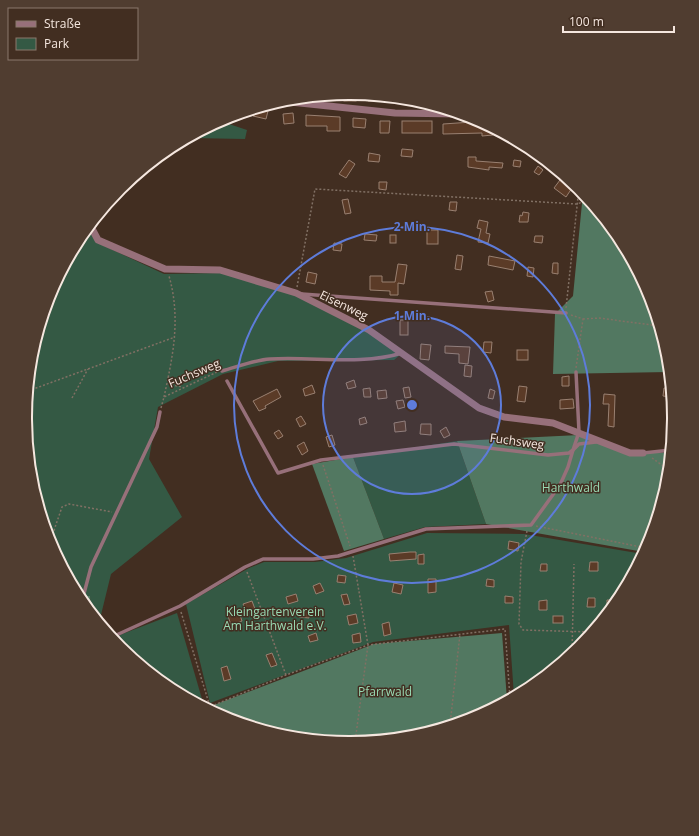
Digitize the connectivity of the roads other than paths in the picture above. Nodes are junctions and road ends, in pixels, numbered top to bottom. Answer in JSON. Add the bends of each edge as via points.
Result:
{"nodes":[{"id":1,"x":305,"y":104,"type":"edge"},
{"id":2,"x":442,"y":114,"type":"edge"},
{"id":3,"x":93,"y":231,"type":"edge"},
{"id":4,"x":296,"y":294,"type":"junction"},
{"id":5,"x":566,"y":312,"type":"road end"},
{"id":6,"x":403,"y":353,"type":"junction"},
{"id":7,"x":222,"y":371,"type":"road end"},
{"id":8,"x":576,"y":372,"type":"road end"},
{"id":9,"x":227,"y":381,"type":"dead end"},
{"id":10,"x":160,"y":412,"type":"road end"},
{"id":11,"x":579,"y":432,"type":"junction"},
{"id":12,"x":599,"y":442,"type":"junction"},
{"id":13,"x":572,"y":450,"type":"junction"},
{"id":14,"x":665,"y":451,"type":"edge"},
{"id":15,"x":643,"y":453,"type":"joint"},
{"id":16,"x":84,"y":592,"type":"edge"},
{"id":17,"x":118,"y":634,"type":"edge"}],
"edges":[{"from":1,"to":2,"type":"street","via":[[395,114]]},
{"from":3,"to":4,"type":"street","name":"Eisenweg","via":[[98,240],[165,269],[220,270]]},
{"from":4,"to":5,"type":"lane"},
{"from":4,"to":6,"type":"street","name":"Eisenweg","via":[[369,330]]},
{"from":6,"to":7,"type":"lane","name":"Fuchsweg","via":[[336,360],[268,359]]},
{"from":6,"to":11,"type":"street","name":"Eisenweg","via":[[480,408],[504,417],[553,423]]},
{"from":8,"to":11,"type":"lane"},
{"from":9,"to":13,"type":"lane","name":"Fuchsweg","via":[[278,473],[321,460],[454,444],[548,455],[569,453]]},
{"from":10,"to":16,"type":"lane","via":[[156,428],[91,567]]},
{"from":11,"to":12,"type":"street","name":"Eisenweg"},
{"from":11,"to":13,"type":"lane"},
{"from":12,"to":13,"type":"lane","via":[[579,444]]},
{"from":12,"to":15,"type":"street","name":"Eisenweg","via":[[630,453]]},
{"from":13,"to":17,"type":"lane","via":[[560,485],[529,525],[426,530],[338,556],[263,559],[180,606]]},
{"from":14,"to":15,"type":"lane","name":"Eisenweg"}]}
